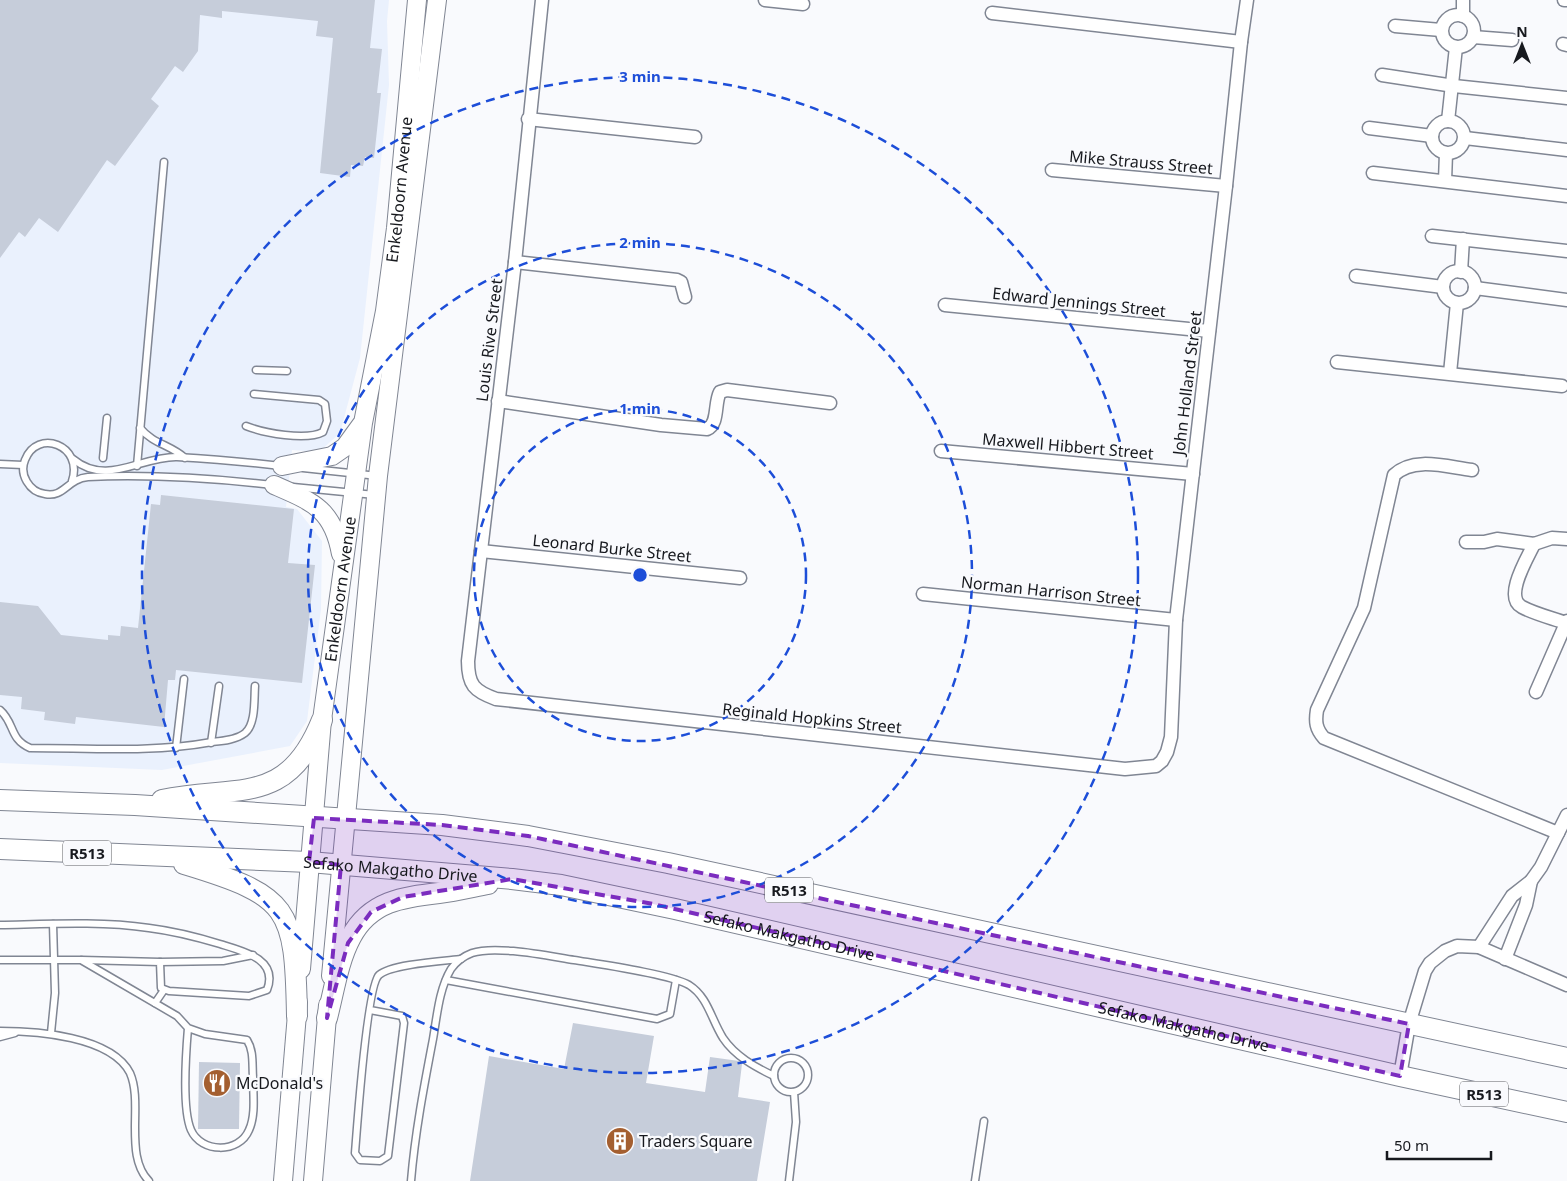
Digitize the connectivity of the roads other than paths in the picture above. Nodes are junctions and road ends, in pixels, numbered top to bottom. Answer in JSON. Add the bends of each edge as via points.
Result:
{"nodes":[{"id":1,"x":417,"y":0,"type":"edge"},
{"id":2,"x":437,"y":0,"type":"edge"},
{"id":3,"x":542,"y":0,"type":"edge"},
{"id":4,"x":765,"y":0,"type":"edge"},
{"id":5,"x":1248,"y":0,"type":"edge"},
{"id":6,"x":1463,"y":0,"type":"edge"},
{"id":7,"x":803,"y":4,"type":"dead end"},
{"id":8,"x":992,"y":13,"type":"dead end"},
{"id":9,"x":1463,"y":16,"type":"junction"},
{"id":10,"x":1395,"y":26,"type":"dead end"},
{"id":11,"x":1441,"y":30,"type":"junction"},
{"id":12,"x":1473,"y":37,"type":"junction"},
{"id":13,"x":1512,"y":40,"type":"dead end"},
{"id":14,"x":1241,"y":42,"type":"junction"},
{"id":15,"x":1456,"y":47,"type":"junction"},
{"id":16,"x":1382,"y":75,"type":"dead end"},
{"id":17,"x":1454,"y":86,"type":"junction"},
{"id":18,"x":1567,"y":98,"type":"edge"},
{"id":19,"x":528,"y":119,"type":"junction"},
{"id":20,"x":1448,"y":121,"type":"junction"},
{"id":21,"x":1369,"y":128,"type":"dead end"},
{"id":22,"x":1432,"y":136,"type":"junction"},
{"id":23,"x":696,"y":137,"type":"dead end"},
{"id":24,"x":1464,"y":138,"type":"junction"},
{"id":25,"x":1567,"y":150,"type":"edge"},
{"id":26,"x":1446,"y":153,"type":"junction"},
{"id":27,"x":164,"y":162,"type":"dead end"},
{"id":28,"x":1052,"y":170,"type":"dead end"},
{"id":29,"x":1373,"y":174,"type":"dead end"},
{"id":30,"x":1445,"y":181,"type":"junction"},
{"id":31,"x":1226,"y":186,"type":"junction"},
{"id":32,"x":1567,"y":196,"type":"edge"},
{"id":33,"x":1432,"y":236,"type":"dead end"},
{"id":34,"x":1463,"y":239,"type":"junction"},
{"id":35,"x":1567,"y":251,"type":"edge"},
{"id":36,"x":515,"y":262,"type":"junction"},
{"id":37,"x":1461,"y":272,"type":"junction"},
{"id":38,"x":1356,"y":276,"type":"dead end"},
{"id":39,"x":1443,"y":286,"type":"junction"},
{"id":40,"x":1475,"y":288,"type":"junction"},
{"id":41,"x":685,"y":297,"type":"dead end"},
{"id":42,"x":1567,"y":300,"type":"edge"},
{"id":43,"x":1457,"y":303,"type":"junction"},
{"id":44,"x":945,"y":305,"type":"dead end"},
{"id":45,"x":1209,"y":331,"type":"junction"},
{"id":46,"x":1337,"y":362,"type":"dead end"},
{"id":47,"x":256,"y":370,"type":"dead end"},
{"id":48,"x":287,"y":371,"type":"dead end"},
{"id":49,"x":1450,"y":373,"type":"junction"},
{"id":50,"x":1562,"y":386,"type":"dead end"},
{"id":51,"x":254,"y":394,"type":"dead end"},
{"id":52,"x":498,"y":402,"type":"junction"},
{"id":53,"x":830,"y":403,"type":"dead end"},
{"id":54,"x":107,"y":418,"type":"dead end"},
{"id":55,"x":363,"y":423,"type":"junction"},
{"id":56,"x":246,"y":426,"type":"dead end"},
{"id":57,"x":140,"y":428,"type":"junction"},
{"id":58,"x":941,"y":451,"type":"dead end"},
{"id":59,"x":72,"y":458,"type":"junction"},
{"id":60,"x":102,"y":458,"type":"dead end"},
{"id":61,"x":185,"y":458,"type":"junction"},
{"id":62,"x":0,"y":464,"type":"edge"},
{"id":63,"x":23,"y":465,"type":"junction"},
{"id":64,"x":137,"y":466,"type":"junction"},
{"id":65,"x":282,"y":466,"type":"junction"},
{"id":66,"x":1472,"y":470,"type":"dead end"},
{"id":67,"x":356,"y":473,"type":"junction"},
{"id":68,"x":1193,"y":474,"type":"junction"},
{"id":69,"x":378,"y":476,"type":"junction"},
{"id":70,"x":72,"y":480,"type":"junction"},
{"id":71,"x":274,"y":485,"type":"junction"},
{"id":72,"x":354,"y":492,"type":"junction"},
{"id":73,"x":376,"y":495,"type":"junction"},
{"id":74,"x":1567,"y":539,"type":"edge"},
{"id":75,"x":1466,"y":542,"type":"dead end"},
{"id":76,"x":1534,"y":544,"type":"junction"},
{"id":77,"x":481,"y":551,"type":"junction"},
{"id":78,"x":343,"y":572,"type":"junction"},
{"id":79,"x":740,"y":578,"type":"dead end"},
{"id":80,"x":923,"y":594,"type":"dead end"},
{"id":81,"x":1176,"y":620,"type":"junction"},
{"id":82,"x":1566,"y":622,"type":"edge"},
{"id":83,"x":184,"y":679,"type":"dead end"},
{"id":84,"x":470,"y":682,"type":"joint"},
{"id":85,"x":219,"y":686,"type":"dead end"},
{"id":86,"x":255,"y":686,"type":"dead end"},
{"id":87,"x":1536,"y":692,"type":"dead end"},
{"id":88,"x":0,"y":710,"type":"edge"},
{"id":89,"x":322,"y":720,"type":"junction"},
{"id":90,"x":211,"y":742,"type":"junction"},
{"id":91,"x":176,"y":748,"type":"junction"},
{"id":92,"x":1156,"y":766,"type":"joint"},
{"id":93,"x":0,"y":800,"type":"edge"},
{"id":94,"x":135,"y":806,"type":"junction"},
{"id":95,"x":1567,"y":815,"type":"edge"},
{"id":96,"x":314,"y":818,"type":"junction"},
{"id":97,"x":345,"y":819,"type":"junction"},
{"id":98,"x":1558,"y":833,"type":"junction"},
{"id":99,"x":0,"y":849,"type":"edge"},
{"id":100,"x":155,"y":856,"type":"junction"},
{"id":101,"x":309,"y":862,"type":"junction"},
{"id":102,"x":341,"y":864,"type":"junction"},
{"id":103,"x":512,"y":879,"type":"junction"},
{"id":104,"x":1531,"y":881,"type":"junction"},
{"id":105,"x":53,"y":924,"type":"junction"},
{"id":106,"x":0,"y":925,"type":"edge"},
{"id":107,"x":1479,"y":947,"type":"junction"},
{"id":108,"x":253,"y":955,"type":"junction"},
{"id":109,"x":1505,"y":958,"type":"junction"},
{"id":110,"x":461,"y":959,"type":"junction"},
{"id":111,"x":0,"y":960,"type":"edge"},
{"id":112,"x":54,"y":960,"type":"junction"},
{"id":113,"x":82,"y":960,"type":"junction"},
{"id":114,"x":160,"y":962,"type":"junction"},
{"id":115,"x":446,"y":980,"type":"junction"},
{"id":116,"x":676,"y":980,"type":"junction"},
{"id":117,"x":1567,"y":986,"type":"edge"},
{"id":118,"x":164,"y":990,"type":"junction"},
{"id":119,"x":155,"y":1003,"type":"junction"},
{"id":120,"x":370,"y":1010,"type":"junction"},
{"id":121,"x":297,"y":1016,"type":"junction"},
{"id":122,"x":327,"y":1018,"type":"junction"},
{"id":123,"x":1408,"y":1024,"type":"junction"},
{"id":124,"x":188,"y":1028,"type":"junction"},
{"id":125,"x":0,"y":1031,"type":"edge"},
{"id":126,"x":23,"y":1031,"type":"junction"},
{"id":127,"x":51,"y":1033,"type":"junction"},
{"id":128,"x":0,"y":1037,"type":"edge"},
{"id":129,"x":1567,"y":1058,"type":"edge"},
{"id":130,"x":774,"y":1076,"type":"junction"},
{"id":131,"x":1400,"y":1076,"type":"junction"},
{"id":132,"x":794,"y":1092,"type":"junction"},
{"id":133,"x":1567,"y":1112,"type":"edge"},
{"id":134,"x":984,"y":1121,"type":"dead end"},
{"id":135,"x":149,"y":1181,"type":"edge"},
{"id":136,"x":283,"y":1181,"type":"edge"},
{"id":137,"x":313,"y":1181,"type":"edge"},
{"id":138,"x":411,"y":1181,"type":"edge"},
{"id":139,"x":789,"y":1181,"type":"edge"},
{"id":140,"x":975,"y":1181,"type":"edge"}],
"edges":[{"from":1,"to":55,"type":"street","name":"Enkeldoorn Avenue","via":[[396,228],[386,303]]},
{"from":2,"to":69,"type":"street","name":"Enkeldoorn Avenue"},
{"from":3,"to":19,"type":"street","name":"Louis Rive Street"},
{"from":4,"to":7,"type":"street"},
{"from":5,"to":14,"type":"street","name":"John Holland Street"},
{"from":6,"to":9,"type":"street"},
{"from":8,"to":14,"type":"street"},
{"from":9,"to":11,"type":"street","via":[[1448,18]]},
{"from":9,"to":12,"type":"street","via":[[1474,26]]},
{"from":10,"to":11,"type":"street"},
{"from":11,"to":15,"type":"street","via":[[1447,42]]},
{"from":12,"to":13,"type":"street"},
{"from":12,"to":15,"type":"street","via":[[1467,44]]},
{"from":14,"to":31,"type":"street","name":"John Holland Street"},
{"from":15,"to":17,"type":"street"},
{"from":16,"to":17,"type":"street"},
{"from":17,"to":18,"type":"street"},
{"from":17,"to":20,"type":"street"},
{"from":19,"to":23,"type":"street"},
{"from":19,"to":36,"type":"street","name":"Louis Rive Street"},
{"from":20,"to":22,"type":"street","via":[[1438,125]]},
{"from":20,"to":24,"type":"street","via":[[1462,128]]},
{"from":21,"to":22,"type":"street"},
{"from":22,"to":26,"type":"street","via":[[1437,149]]},
{"from":24,"to":25,"type":"street"},
{"from":24,"to":26,"type":"street","via":[[1457,151]]},
{"from":26,"to":30,"type":"street"},
{"from":27,"to":57,"type":"lane"},
{"from":28,"to":31,"type":"street","name":"Mike Strauss Street"},
{"from":29,"to":30,"type":"street"},
{"from":30,"to":32,"type":"street"},
{"from":31,"to":45,"type":"street","name":"John Holland Street"},
{"from":33,"to":34,"type":"street"},
{"from":34,"to":35,"type":"street"},
{"from":34,"to":37,"type":"street"},
{"from":36,"to":41,"type":"street","via":[[677,280],[683,286]]},
{"from":36,"to":52,"type":"street","name":"Louis Rive Street"},
{"from":37,"to":39,"type":"street","via":[[1449,275]]},
{"from":37,"to":40,"type":"street","via":[[1472,278]]},
{"from":38,"to":39,"type":"street"},
{"from":39,"to":43,"type":"street","via":[[1448,298]]},
{"from":40,"to":42,"type":"street"},
{"from":40,"to":43,"type":"street","via":[[1471,298]]},
{"from":43,"to":49,"type":"street"},
{"from":44,"to":45,"type":"street","name":"Edward Jennings Street"},
{"from":45,"to":68,"type":"street","name":"John Holland Street"},
{"from":46,"to":49,"type":"street"},
{"from":47,"to":48,"type":"lane"},
{"from":49,"to":50,"type":"street"},
{"from":51,"to":56,"type":"lane","via":[[319,400],[325,404],[327,421],[324,432],[316,436],[272,433]]},
{"from":52,"to":53,"type":"street","via":[[707,429],[714,422],[720,392],[727,390]]},
{"from":52,"to":77,"type":"street","name":"Louis Rive Street"},
{"from":54,"to":60,"type":"lane"},
{"from":55,"to":65,"type":"street","via":[[345,447],[332,456]]},
{"from":55,"to":67,"type":"street","name":"Enkeldoorn Avenue"},
{"from":57,"to":61,"type":"lane","via":[[153,442],[173,448]]},
{"from":57,"to":64,"type":"lane"},
{"from":58,"to":68,"type":"street","name":"Maxwell Hibbert Street"},
{"from":59,"to":63,"type":"lane","via":[[63,447],[49,443],[35,447]]},
{"from":59,"to":64,"type":"lane","via":[[82,466],[100,471]]},
{"from":59,"to":70,"type":"lane"},
{"from":61,"to":64,"type":"lane","via":[[168,458]]},
{"from":61,"to":65,"type":"lane"},
{"from":62,"to":63,"type":"lane"},
{"from":63,"to":70,"type":"lane","via":[[30,487],[45,494],[60,492]]},
{"from":65,"to":67,"type":"lane"},
{"from":66,"to":98,"type":"street","via":[[1429,464],[1408,465],[1394,475],[1364,608],[1317,710],[1317,730],[1324,738]]},
{"from":67,"to":69,"type":"lane"},
{"from":67,"to":72,"type":"street","name":"Enkeldoorn Avenue"},
{"from":68,"to":81,"type":"street","name":"John Holland Street"},
{"from":69,"to":73,"type":"street","name":"Enkeldoorn Avenue"},
{"from":70,"to":71,"type":"lane","via":[[154,474]]},
{"from":71,"to":72,"type":"lane"},
{"from":71,"to":78,"type":"street","via":[[312,502],[326,513],[337,534]]},
{"from":72,"to":73,"type":"lane"},
{"from":72,"to":78,"type":"street","name":"Enkeldoorn Avenue"},
{"from":73,"to":97,"type":"street","name":"Enkeldoorn Avenue"},
{"from":74,"to":76,"type":"street","via":[[1552,538]]},
{"from":75,"to":76,"type":"street","via":[[1498,539]]},
{"from":76,"to":82,"type":"street","via":[[1514,588],[1515,599],[1520,606]]},
{"from":77,"to":79,"type":"street","name":"Leonard Burke Street"},
{"from":77,"to":84,"type":"street","name":"Louis Rive Street","via":[[468,661]]},
{"from":78,"to":89,"type":"street","name":"Enkeldoorn Avenue"},
{"from":80,"to":81,"type":"street","name":"Norman Harrison Street"},
{"from":81,"to":92,"type":"street","name":"John Holland Street","via":[[1171,738],[1162,761]]},
{"from":82,"to":87,"type":"street"},
{"from":83,"to":91,"type":"lane"},
{"from":84,"to":92,"type":"street","name":"Reginald Hopkins Street","via":[[481,694],[496,699],[1125,769]]},
{"from":85,"to":90,"type":"lane"},
{"from":86,"to":90,"type":"lane","via":[[248,729],[231,739]]},
{"from":88,"to":91,"type":"lane","via":[[6,715],[16,739],[30,748]]},
{"from":89,"to":94,"type":"main road","via":[[312,745],[300,760],[288,772],[261,787],[180,796]]},
{"from":89,"to":96,"type":"street","name":"Enkeldoorn Avenue"},
{"from":90,"to":91,"type":"lane"},
{"from":93,"to":94,"type":"main road","number":"R513"},
{"from":94,"to":96,"type":"main road","number":"R513"},
{"from":95,"to":98,"type":"street"},
{"from":96,"to":97,"type":"main road","number":"R513"},
{"from":96,"to":101,"type":"street","name":"Enkeldoorn Avenue"},
{"from":97,"to":102,"type":"street","name":"Enkeldoorn Avenue"},
{"from":97,"to":123,"type":"main road","number":"R513","via":[[442,825],[528,836],[668,863]]},
{"from":98,"to":104,"type":"street"},
{"from":99,"to":100,"type":"main road","name":"Sefako Makgatho Drive","number":"R513"},
{"from":100,"to":101,"type":"main road","name":"Sefako Makgatho Drive","number":"R513"},
{"from":100,"to":121,"type":"main road","via":[[245,885],[278,908],[290,928],[294,947]]},
{"from":101,"to":102,"type":"main road","name":"Sefako Makgatho Drive","number":"R513"},
{"from":101,"to":121,"type":"street","name":"Enkeldoorn Avenue"},
{"from":102,"to":103,"type":"main road","name":"Sefako Makgatho Drive","number":"R513"},
{"from":102,"to":122,"type":"street","name":"Enkeldoorn Avenue"},
{"from":103,"to":122,"type":"main road","via":[[403,897],[371,912],[348,943]]},
{"from":103,"to":131,"type":"main road","name":"Sefako Makgatho Drive","number":"R513","via":[[661,906]]},
{"from":104,"to":107,"type":"street","via":[[1512,896]]},
{"from":104,"to":109,"type":"street","via":[[1526,905]]},
{"from":105,"to":106,"type":"lane"},
{"from":105,"to":108,"type":"lane","via":[[150,928]]},
{"from":105,"to":112,"type":"lane"},
{"from":107,"to":109,"type":"street"},
{"from":107,"to":123,"type":"street","via":[[1457,946],[1430,963]]},
{"from":108,"to":114,"type":"lane","via":[[223,961]]},
{"from":108,"to":118,"type":"lane","via":[[269,970],[270,982],[267,990],[260,994]]},
{"from":109,"to":117,"type":"street"},
{"from":110,"to":115,"type":"lane"},
{"from":110,"to":116,"type":"lane","via":[[486,951],[529,953]]},
{"from":110,"to":120,"type":"lane","via":[[423,963],[379,975],[373,984]]},
{"from":111,"to":112,"type":"lane"},
{"from":112,"to":113,"type":"lane"},
{"from":112,"to":127,"type":"lane"},
{"from":113,"to":114,"type":"lane"},
{"from":113,"to":119,"type":"lane"},
{"from":114,"to":118,"type":"lane","via":[[160,983]]},
{"from":115,"to":116,"type":"lane","via":[[657,1019],[670,1014]]},
{"from":115,"to":138,"type":"lane","via":[[415,1135]]},
{"from":116,"to":130,"type":"lane","via":[[695,989],[706,1000],[717,1028],[735,1052]]},
{"from":118,"to":119,"type":"lane"},
{"from":119,"to":124,"type":"lane","via":[[178,1016]]},
{"from":120,"to":120,"type":"lane","via":[[355,1153],[360,1160],[380,1161],[388,1156],[404,1023],[402,1016]]},
{"from":121,"to":136,"type":"street","name":"Enkeldoorn Avenue"},
{"from":122,"to":137,"type":"street","name":"Enkeldoorn Avenue"},
{"from":123,"to":129,"type":"main road","number":"R513"},
{"from":123,"to":131,"type":"street"},
{"from":124,"to":124,"type":"lane","via":[[247,1040],[251,1049],[252,1118],[249,1130],[234,1144],[211,1148],[202,1144],[191,1131],[187,1107]]},
{"from":125,"to":126,"type":"lane"},
{"from":126,"to":127,"type":"lane"},
{"from":126,"to":128,"type":"lane"},
{"from":127,"to":135,"type":"lane","via":[[107,1052],[130,1073],[135,1101],[136,1148],[139,1165]]},
{"from":130,"to":132,"type":"lane","via":[[778,1087]]},
{"from":130,"to":132,"type":"lane","via":[[781,1061],[792,1058],[802,1062],[809,1077],[804,1087]]},
{"from":131,"to":133,"type":"main road","name":"Sefako Makgatho Drive","number":"R513"},
{"from":132,"to":139,"type":"lane","via":[[796,1122]]},
{"from":134,"to":140,"type":"lane"}]}
